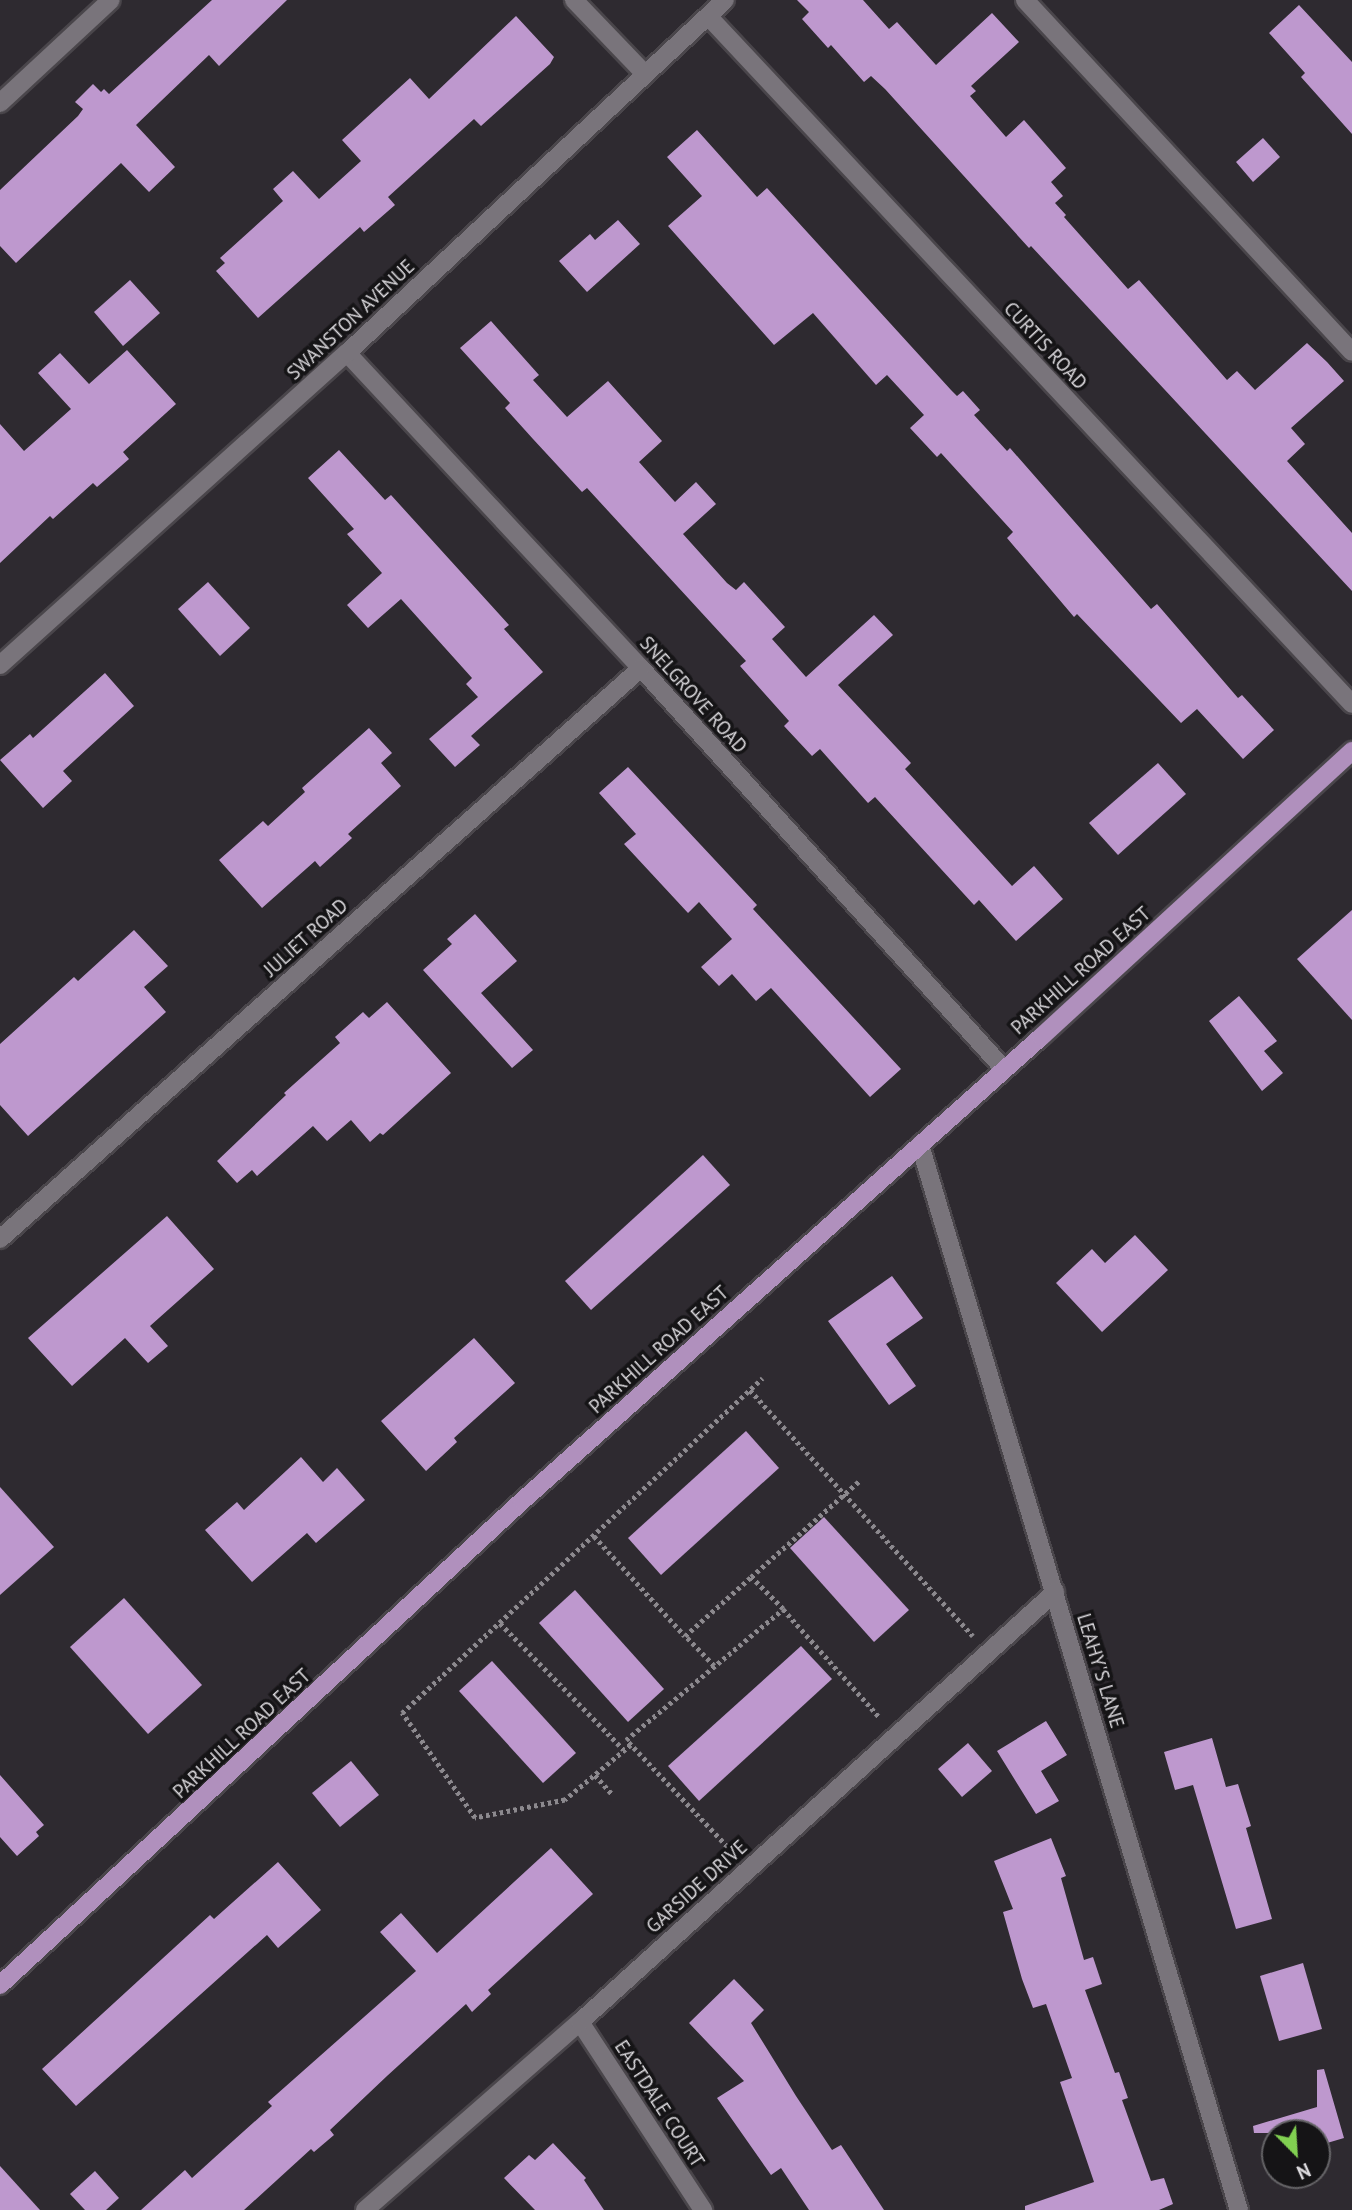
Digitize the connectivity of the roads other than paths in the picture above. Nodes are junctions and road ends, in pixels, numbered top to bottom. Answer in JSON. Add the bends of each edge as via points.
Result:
{"nodes":[{"id":1,"x":111,"y":0,"type":"edge"},
{"id":2,"x":574,"y":0,"type":"edge"},
{"id":3,"x":725,"y":0,"type":"edge"},
{"id":4,"x":1025,"y":0,"type":"edge"},
{"id":5,"x":708,"y":16,"type":"junction"},
{"id":6,"x":645,"y":74,"type":"junction"},
{"id":7,"x":0,"y":103,"type":"edge"},
{"id":8,"x":1352,"y":352,"type":"edge"},
{"id":9,"x":346,"y":353,"type":"junction"},
{"id":10,"x":0,"y":665,"type":"edge"},
{"id":11,"x":640,"y":668,"type":"junction"},
{"id":12,"x":1352,"y":704,"type":"edge"},
{"id":13,"x":1352,"y":751,"type":"edge"},
{"id":14,"x":1004,"y":1069,"type":"junction"},
{"id":15,"x":920,"y":1145,"type":"junction"},
{"id":16,"x":0,"y":1239,"type":"edge"},
{"id":17,"x":1055,"y":1592,"type":"junction"},
{"id":18,"x":0,"y":1985,"type":"edge"},
{"id":19,"x":580,"y":2022,"type":"junction"},
{"id":20,"x":365,"y":2210,"type":"edge"},
{"id":21,"x":703,"y":2210,"type":"edge"},
{"id":22,"x":1239,"y":2210,"type":"edge"}],
"edges":[{"from":1,"to":7,"type":"street"},
{"from":2,"to":6,"type":"street"},
{"from":3,"to":5,"type":"street","name":"SWANSTON AVENUE"},
{"from":4,"to":8,"type":"street"},
{"from":5,"to":6,"type":"street","name":"SWANSTON AVENUE"},
{"from":5,"to":12,"type":"street","name":"CURTIS ROAD"},
{"from":6,"to":9,"type":"street","name":"SWANSTON AVENUE"},
{"from":9,"to":10,"type":"street","name":"SWANSTON AVENUE"},
{"from":9,"to":11,"type":"street","name":"SNELGROVE ROAD"},
{"from":11,"to":14,"type":"street","name":"SNELGROVE ROAD"},
{"from":11,"to":16,"type":"street","name":"JULIET ROAD"},
{"from":13,"to":14,"type":"main road","name":"PARKHILL ROAD EAST"},
{"from":14,"to":15,"type":"main road","name":"PARKHILL ROAD EAST"},
{"from":15,"to":17,"type":"street","name":"LEAHY'S LANE"},
{"from":15,"to":18,"type":"main road","name":"PARKHILL ROAD EAST","via":[[522,1501]]},
{"from":17,"to":19,"type":"street","name":"GARSIDE DRIVE"},
{"from":17,"to":22,"type":"street","name":"LEAHY'S LANE"},
{"from":19,"to":20,"type":"street","name":"GARSIDE DRIVE"},
{"from":19,"to":21,"type":"street","name":"EASTDALE COURT"}]}
